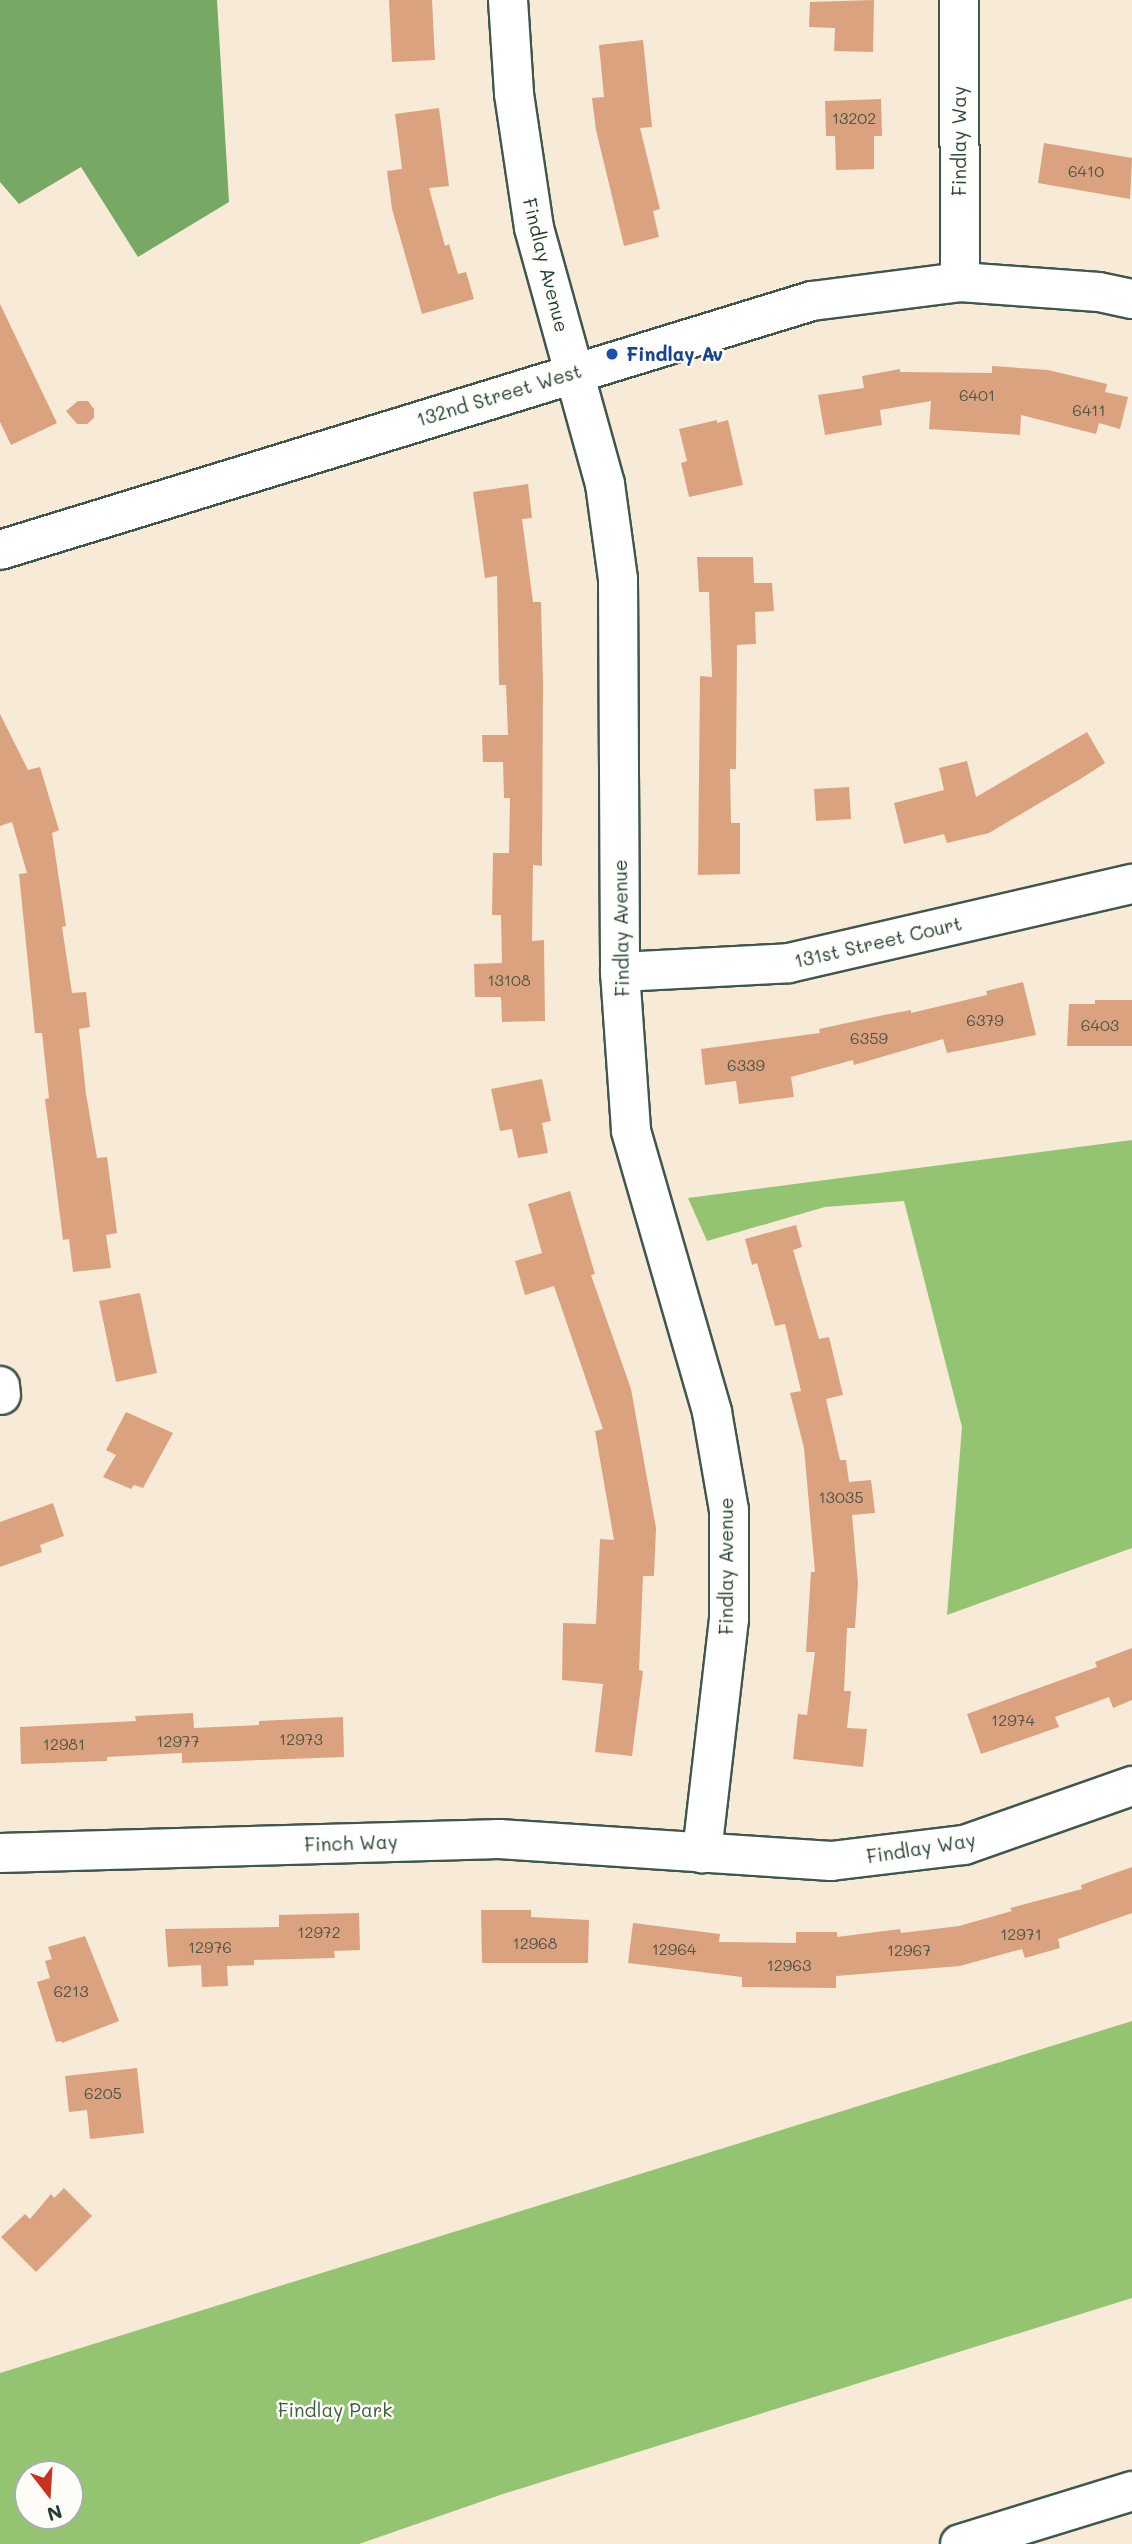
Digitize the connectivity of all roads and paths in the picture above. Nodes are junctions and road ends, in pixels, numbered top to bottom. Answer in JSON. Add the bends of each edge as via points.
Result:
{"nodes":[{"id":1,"x":508,"y":0,"type":"edge"},
{"id":2,"x":959,"y":0,"type":"edge"},
{"id":3,"x":960,"y":282,"type":"junction"},
{"id":4,"x":1132,"y":299,"type":"edge"},
{"id":5,"x":573,"y":372,"type":"junction"},
{"id":6,"x":0,"y":550,"type":"edge"},
{"id":7,"x":1132,"y":884,"type":"edge"},
{"id":8,"x":620,"y":972,"type":"junction"},
{"id":9,"x":1132,"y":1786,"type":"edge"},
{"id":10,"x":0,"y":1853,"type":"edge"},
{"id":11,"x":702,"y":1853,"type":"junction"},
{"id":12,"x":1132,"y":2491,"type":"edge"},
{"id":13,"x":960,"y":2544,"type":"edge"}],
"edges":[{"from":1,"to":5,"type":"street","name":"Findlay Avenue","via":[[514,94],[534,229]]},
{"from":2,"to":3,"type":"street","name":"Findlay Way"},
{"from":3,"to":4,"type":"street","name":"132nd Street West","via":[[1099,292]]},
{"from":3,"to":5,"type":"street","name":"132nd Street West","via":[[812,300]]},
{"from":5,"to":6,"type":"street","name":"132nd Street West"},
{"from":5,"to":8,"type":"street","name":"Findlay Avenue","via":[[605,484],[618,579]]},
{"from":7,"to":8,"type":"street","name":"131st Street Court","via":[[789,963]]},
{"from":8,"to":11,"type":"street","name":"Findlay Avenue","via":[[631,1132],[712,1412],[729,1510],[729,1619]]},
{"from":9,"to":11,"type":"street","name":"Findlay Way","via":[[964,1845],[831,1861]]},
{"from":10,"to":11,"type":"street","name":"Finch Way","via":[[499,1839]]},
{"from":12,"to":13,"type":"street"}]}
